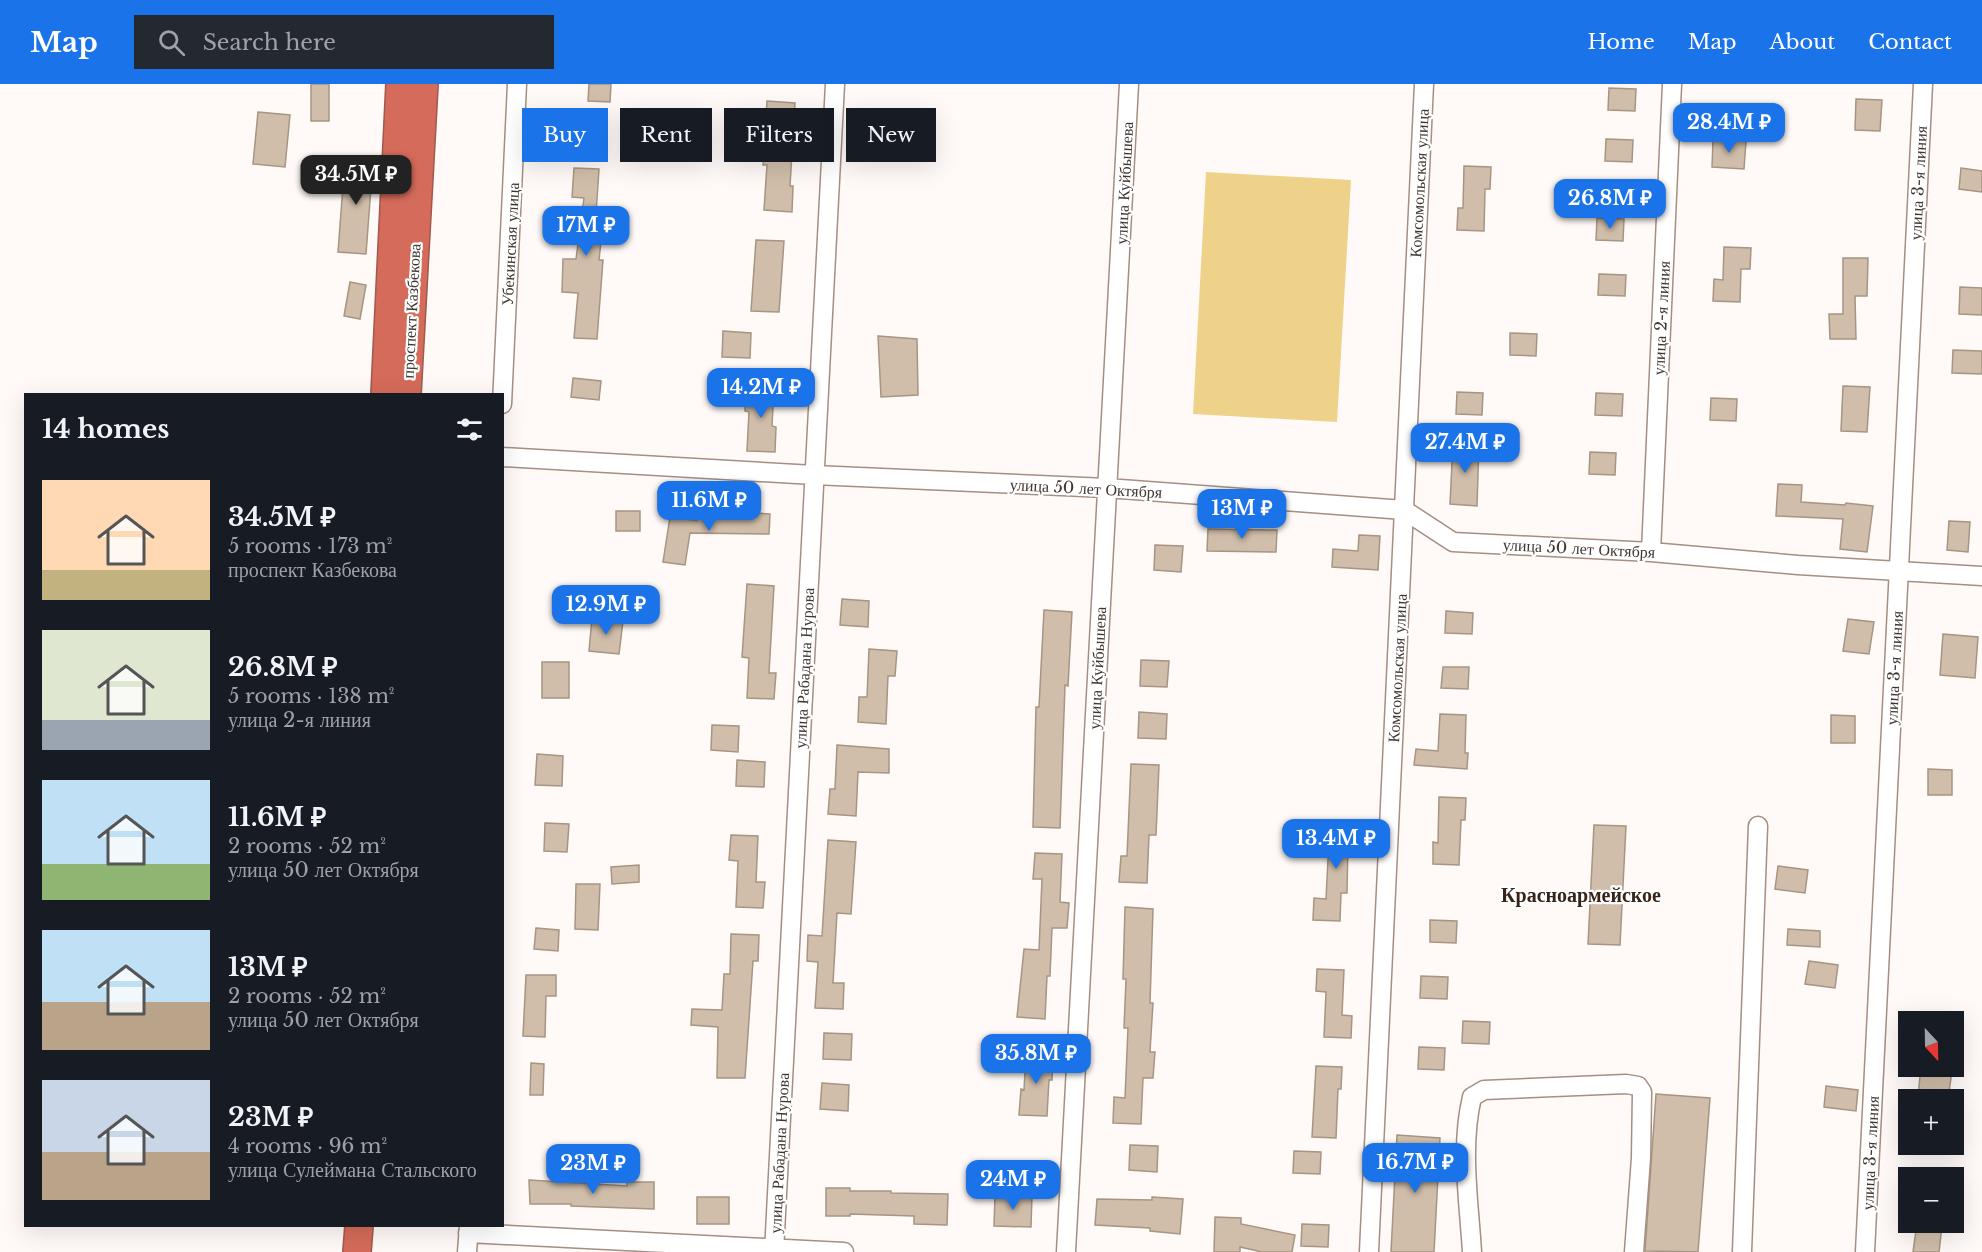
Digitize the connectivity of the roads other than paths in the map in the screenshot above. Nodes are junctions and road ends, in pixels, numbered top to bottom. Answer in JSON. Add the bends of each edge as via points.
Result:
{"nodes":[{"id":1,"x":400,"y":84,"type":"edge"},
{"id":2,"x":424,"y":84,"type":"edge"},
{"id":3,"x":516,"y":84,"type":"edge"},
{"id":4,"x":836,"y":84,"type":"edge"},
{"id":5,"x":1129,"y":84,"type":"edge"},
{"id":6,"x":1424,"y":84,"type":"edge"},
{"id":7,"x":1672,"y":84,"type":"edge"},
{"id":8,"x":1923,"y":84,"type":"edge"},
{"id":9,"x":385,"y":393,"type":"edge"},
{"id":10,"x":406,"y":393,"type":"edge"},
{"id":11,"x":502,"y":393,"type":"edge"},
{"id":12,"x":504,"y":457,"type":"edge"},
{"id":13,"x":814,"y":475,"type":"junction"},
{"id":14,"x":1107,"y":488,"type":"junction"},
{"id":15,"x":1404,"y":510,"type":"junction"},
{"id":16,"x":1651,"y":552,"type":"junction"},
{"id":17,"x":1899,"y":571,"type":"junction"},
{"id":18,"x":1982,"y":576,"type":"edge"},
{"id":19,"x":1758,"y":826,"type":"dead end"},
{"id":20,"x":344,"y":1227,"type":"edge"},
{"id":21,"x":359,"y":1227,"type":"edge"},
{"id":22,"x":469,"y":1229,"type":"edge"},
{"id":23,"x":774,"y":1250,"type":"edge"},
{"id":24,"x":342,"y":1252,"type":"edge"},
{"id":25,"x":357,"y":1252,"type":"edge"},
{"id":26,"x":467,"y":1252,"type":"edge"},
{"id":27,"x":844,"y":1252,"type":"edge"},
{"id":28,"x":1066,"y":1252,"type":"edge"},
{"id":29,"x":1369,"y":1252,"type":"edge"},
{"id":30,"x":1472,"y":1252,"type":"edge"},
{"id":31,"x":1634,"y":1252,"type":"edge"},
{"id":32,"x":1742,"y":1252,"type":"edge"},
{"id":33,"x":1865,"y":1252,"type":"edge"}],
"edges":[{"from":1,"to":9,"type":"highway","name":"проспект Казбекова"},
{"from":2,"to":10,"type":"highway","name":"проспект Казбекова"},
{"from":3,"to":11,"type":"street","name":"Убекинская улица"},
{"from":4,"to":13,"type":"street","name":"улица Рабадана Нурова"},
{"from":5,"to":14,"type":"street","name":"улица Куйбышева"},
{"from":6,"to":15,"type":"street","name":"Комсомольская улица"},
{"from":7,"to":16,"type":"street","name":"улица 2-я линия"},
{"from":8,"to":17,"type":"street","name":"улица 3-я линия"},
{"from":12,"to":13,"type":"street","name":"улица 50 лет Октября"},
{"from":13,"to":14,"type":"street","name":"улица 50 лет Октября"},
{"from":13,"to":23,"type":"street","name":"улица Рабадана Нурова"},
{"from":14,"to":15,"type":"street","name":"улица 50 лет Октября"},
{"from":14,"to":28,"type":"street","name":"улица Куйбышева"},
{"from":15,"to":16,"type":"street","name":"улица 50 лет Октября","via":[[1453,542]]},
{"from":15,"to":29,"type":"street","name":"Комсомольская улица"},
{"from":16,"to":17,"type":"street","name":"улица 50 лет Октября"},
{"from":17,"to":18,"type":"street","name":"улица 50 лет Октября"},
{"from":17,"to":33,"type":"street","name":"улица 3-я линия"},
{"from":19,"to":32,"type":"street"},
{"from":20,"to":24,"type":"highway"},
{"from":21,"to":25,"type":"highway"},
{"from":22,"to":23,"type":"street"},
{"from":22,"to":26,"type":"street"},
{"from":23,"to":27,"type":"street"},
{"from":30,"to":31,"type":"street","via":[[1467,1154],[1473,1097],[1484,1090],[1616,1084],[1638,1086],[1642,1092]]}]}
